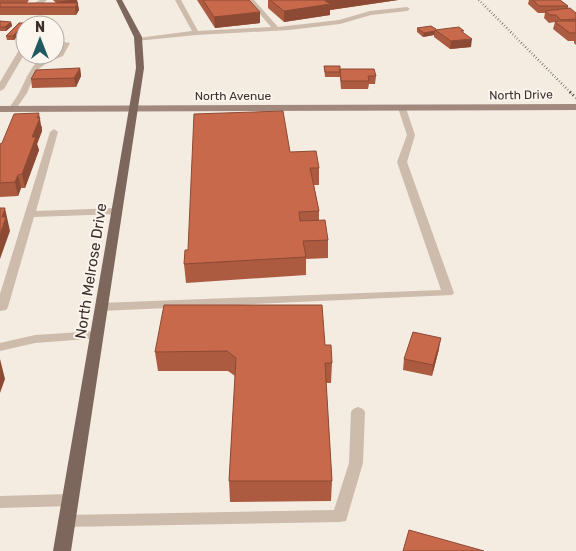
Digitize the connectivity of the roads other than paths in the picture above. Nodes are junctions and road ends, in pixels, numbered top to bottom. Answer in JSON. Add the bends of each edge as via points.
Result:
{"nodes":[{"id":1,"x":44,"y":0,"type":"edge"},
{"id":2,"x":119,"y":0,"type":"edge"},
{"id":3,"x":178,"y":0,"type":"edge"},
{"id":4,"x":251,"y":0,"type":"edge"},
{"id":5,"x":0,"y":7,"type":"edge"},
{"id":6,"x":407,"y":9,"type":"dead end"},
{"id":7,"x":276,"y":29,"type":"junction"},
{"id":8,"x":196,"y":34,"type":"junction"},
{"id":9,"x":138,"y":40,"type":"junction"},
{"id":10,"x":66,"y":43,"type":"dead end"},
{"id":11,"x":15,"y":63,"type":"edge"},
{"id":12,"x":0,"y":89,"type":"edge"},
{"id":13,"x":576,"y":107,"type":"edge"},
{"id":14,"x":402,"y":108,"type":"junction"},
{"id":15,"x":467,"y":108,"type":"joint"},
{"id":16,"x":0,"y":109,"type":"edge"},
{"id":17,"x":12,"y":109,"type":"junction"},
{"id":18,"x":133,"y":109,"type":"junction"},
{"id":19,"x":54,"y":132,"type":"dead end"},
{"id":20,"x":117,"y":211,"type":"junction"},
{"id":21,"x":31,"y":214,"type":"junction"},
{"id":22,"x":0,"y":307,"type":"edge"},
{"id":23,"x":101,"y":307,"type":"junction"},
{"id":24,"x":97,"y":335,"type":"junction"},
{"id":25,"x":0,"y":347,"type":"edge"},
{"id":26,"x":358,"y":412,"type":"dead end"},
{"id":27,"x":70,"y":500,"type":"junction"},
{"id":28,"x":0,"y":502,"type":"edge"},
{"id":29,"x":66,"y":521,"type":"junction"},
{"id":30,"x":62,"y":551,"type":"edge"}],
"edges":[{"from":1,"to":5,"type":"lane","via":[[29,7]]},
{"from":2,"to":9,"type":"main road","name":"North Melrose Drive"},
{"from":3,"to":8,"type":"lane"},
{"from":4,"to":7,"type":"lane"},
{"from":6,"to":7,"type":"lane","via":[[360,15],[340,22]]},
{"from":7,"to":8,"type":"lane"},
{"from":8,"to":9,"type":"lane"},
{"from":9,"to":18,"type":"main road","name":"North Melrose Drive","via":[[140,68]]},
{"from":10,"to":17,"type":"lane","via":[[60,54],[45,60],[34,70]]},
{"from":11,"to":12,"type":"lane"},
{"from":13,"to":15,"type":"main road","name":"North Drive"},
{"from":14,"to":15,"type":"main road","name":"North Avenue"},
{"from":14,"to":18,"type":"main road","name":"North Avenue"},
{"from":14,"to":23,"type":"lane","via":[[411,135],[402,162],[448,293]]},
{"from":16,"to":17,"type":"main road","name":"North Avenue"},
{"from":17,"to":18,"type":"main road","name":"North Avenue"},
{"from":18,"to":20,"type":"main road","name":"North Melrose Drive"},
{"from":19,"to":21,"type":"lane"},
{"from":20,"to":21,"type":"lane"},
{"from":20,"to":23,"type":"main road","name":"North Melrose Drive"},
{"from":21,"to":22,"type":"lane"},
{"from":23,"to":24,"type":"main road","name":"North Melrose Drive"},
{"from":24,"to":25,"type":"lane","via":[[35,339]]},
{"from":24,"to":27,"type":"main road","name":"North Melrose Drive"},
{"from":26,"to":29,"type":"lane","via":[[356,463],[340,516]]},
{"from":27,"to":28,"type":"lane"},
{"from":27,"to":29,"type":"main road","name":"North Melrose Drive"},
{"from":29,"to":30,"type":"main road","name":"North Melrose Drive"}]}
